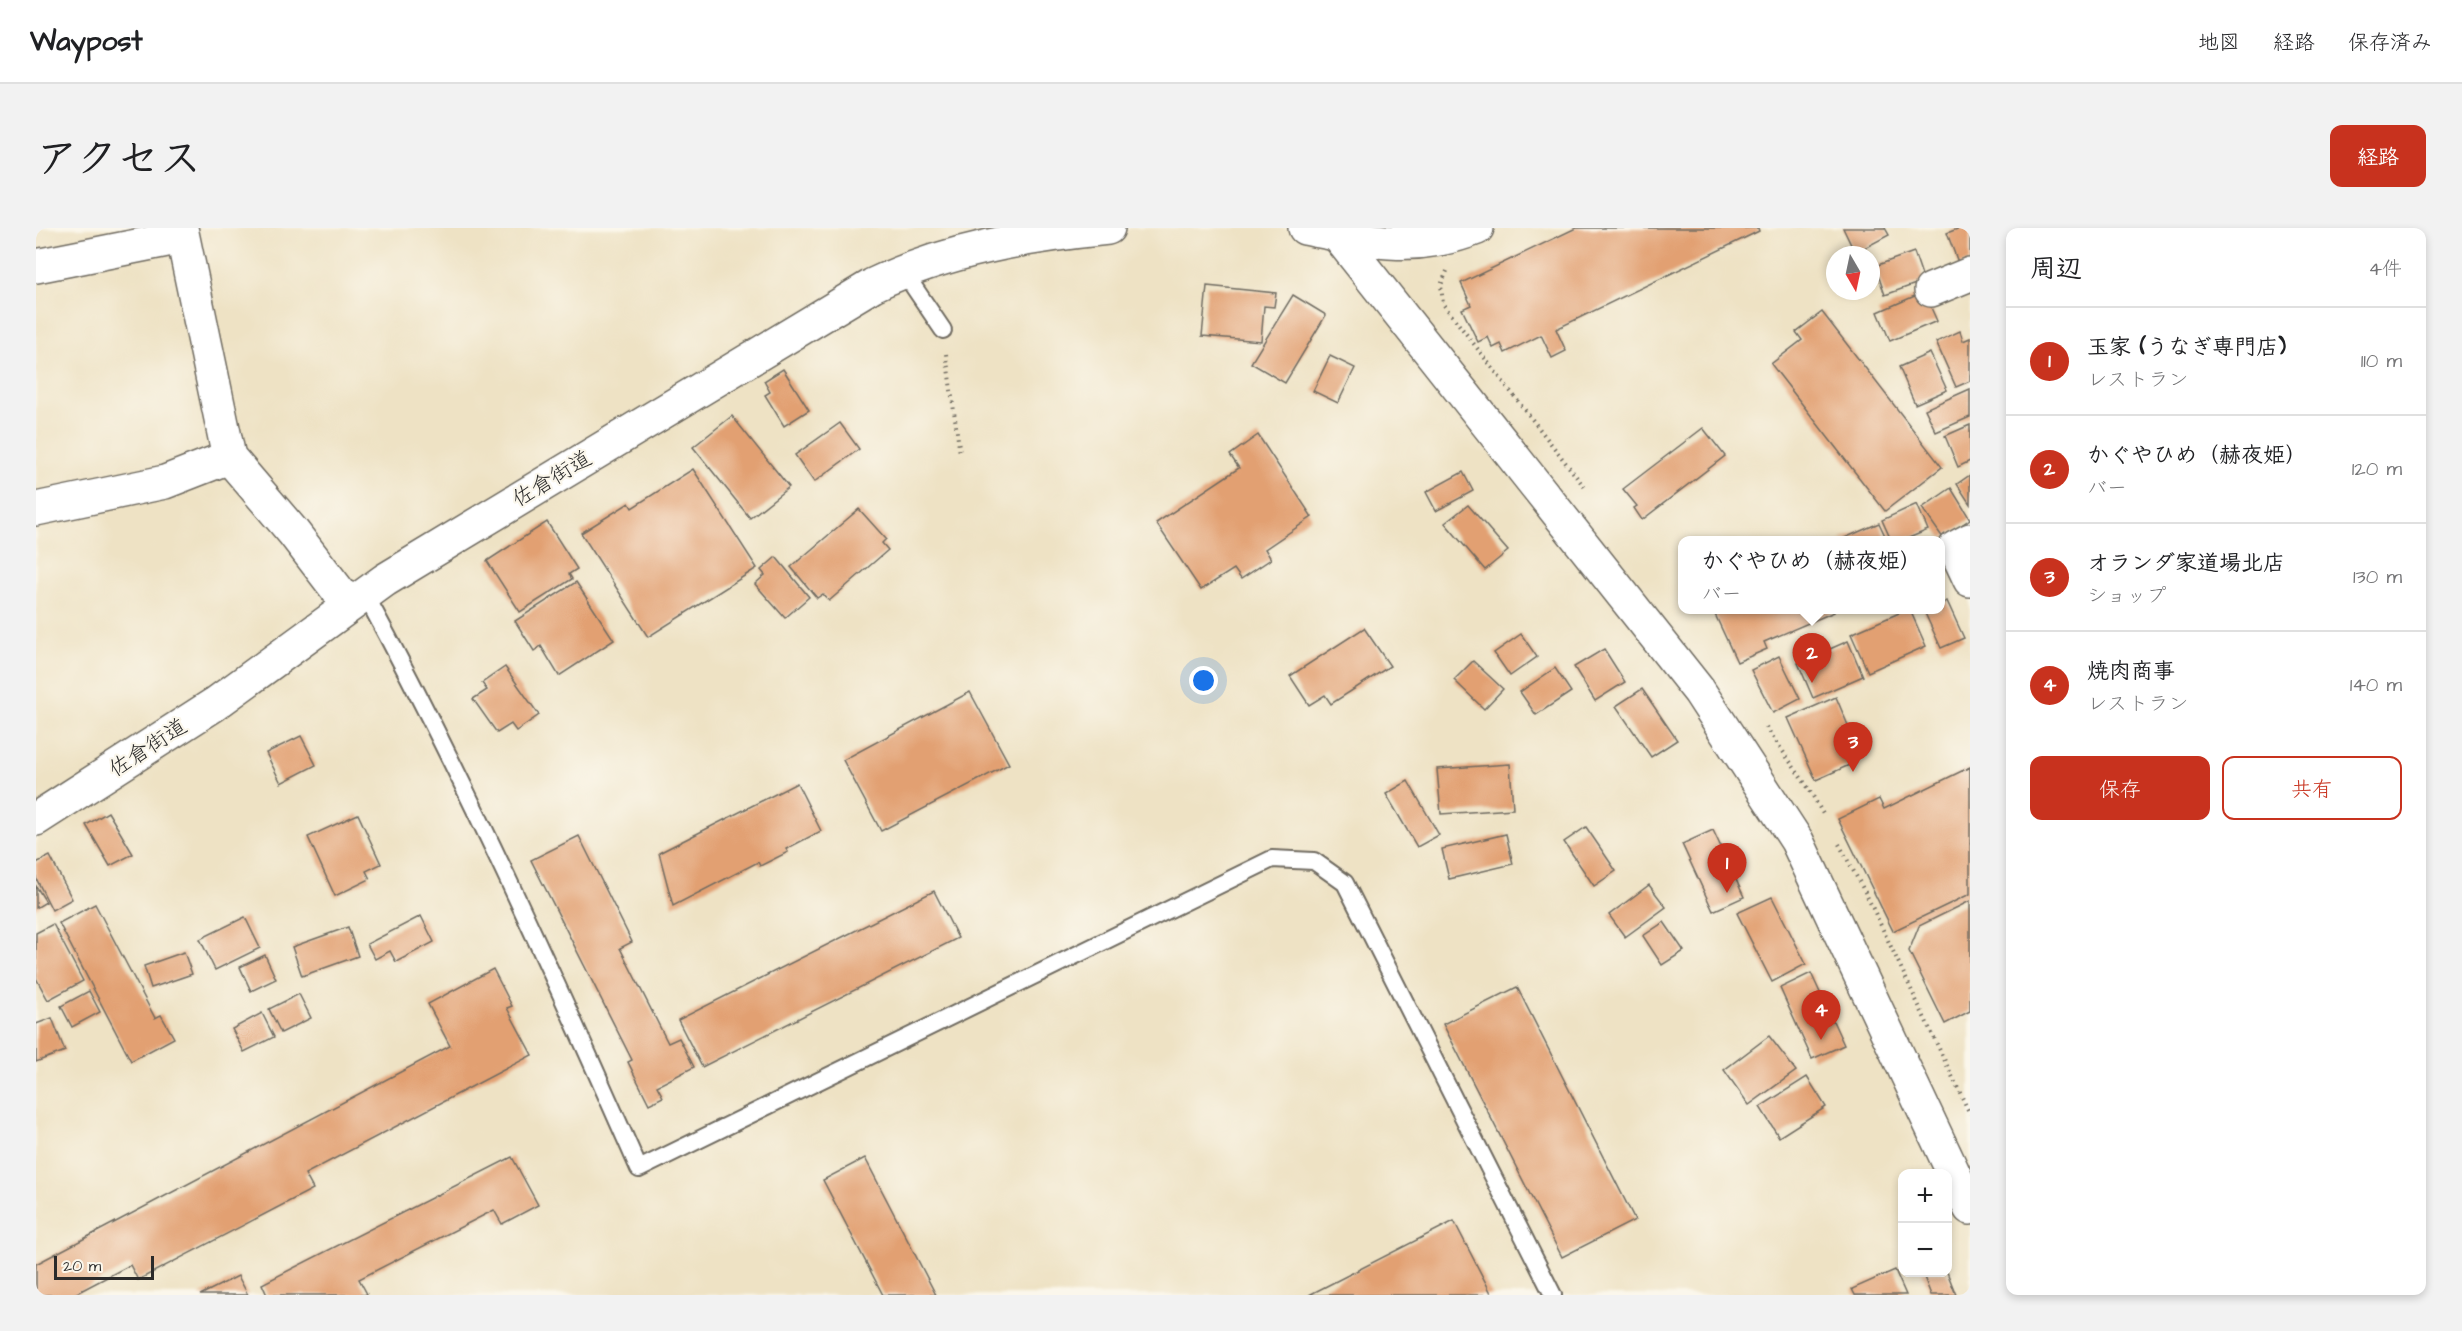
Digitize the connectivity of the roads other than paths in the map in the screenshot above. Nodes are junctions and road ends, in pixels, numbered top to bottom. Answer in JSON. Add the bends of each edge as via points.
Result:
{"nodes":[{"id":1,"x":1108,"y":228,"type":"edge"},
{"id":2,"x":1305,"y":228,"type":"edge"},
{"id":3,"x":1477,"y":228,"type":"edge"},
{"id":4,"x":1335,"y":231,"type":"edge"},
{"id":5,"x":182,"y":233,"type":"edge"},
{"id":6,"x":36,"y":266,"type":"edge"},
{"id":7,"x":903,"y":271,"type":"junction"},
{"id":8,"x":1970,"y":274,"type":"edge"},
{"id":9,"x":1932,"y":290,"type":"dead end"},
{"id":10,"x":943,"y":330,"type":"road end"},
{"id":11,"x":229,"y":457,"type":"junction"},
{"id":12,"x":36,"y":509,"type":"edge"},
{"id":13,"x":1970,"y":540,"type":"edge"},
{"id":14,"x":1970,"y":580,"type":"edge"},
{"id":15,"x":357,"y":600,"type":"junction"},
{"id":16,"x":36,"y":819,"type":"edge"},
{"id":17,"x":1970,"y":1208,"type":"edge"},
{"id":18,"x":1553,"y":1295,"type":"edge"}],
"edges":[{"from":1,"to":7,"type":"main road","name":"佐倉街道","via":[[982,248]]},
{"from":2,"to":4,"type":"main road"},
{"from":3,"to":4,"type":"main road","via":[[1459,235],[1401,244]]},
{"from":4,"to":17,"type":"main road","via":[[1699,691],[1797,841]]},
{"from":5,"to":6,"type":"main road"},
{"from":5,"to":11,"type":"main road"},
{"from":7,"to":10,"type":"lane"},
{"from":7,"to":15,"type":"main road","name":"佐倉街道","via":[[812,321]]},
{"from":8,"to":9,"type":"main road"},
{"from":11,"to":12,"type":"main road","via":[[165,482]]},
{"from":11,"to":15,"type":"main road"},
{"from":13,"to":14,"type":"main road","via":[[1955,548]]},
{"from":15,"to":16,"type":"main road","name":"佐倉街道","via":[[215,704]]},
{"from":15,"to":18,"type":"lane","via":[[422,700],[536,934],[639,1169],[1272,859],[1314,861],[1345,883]]}]}
